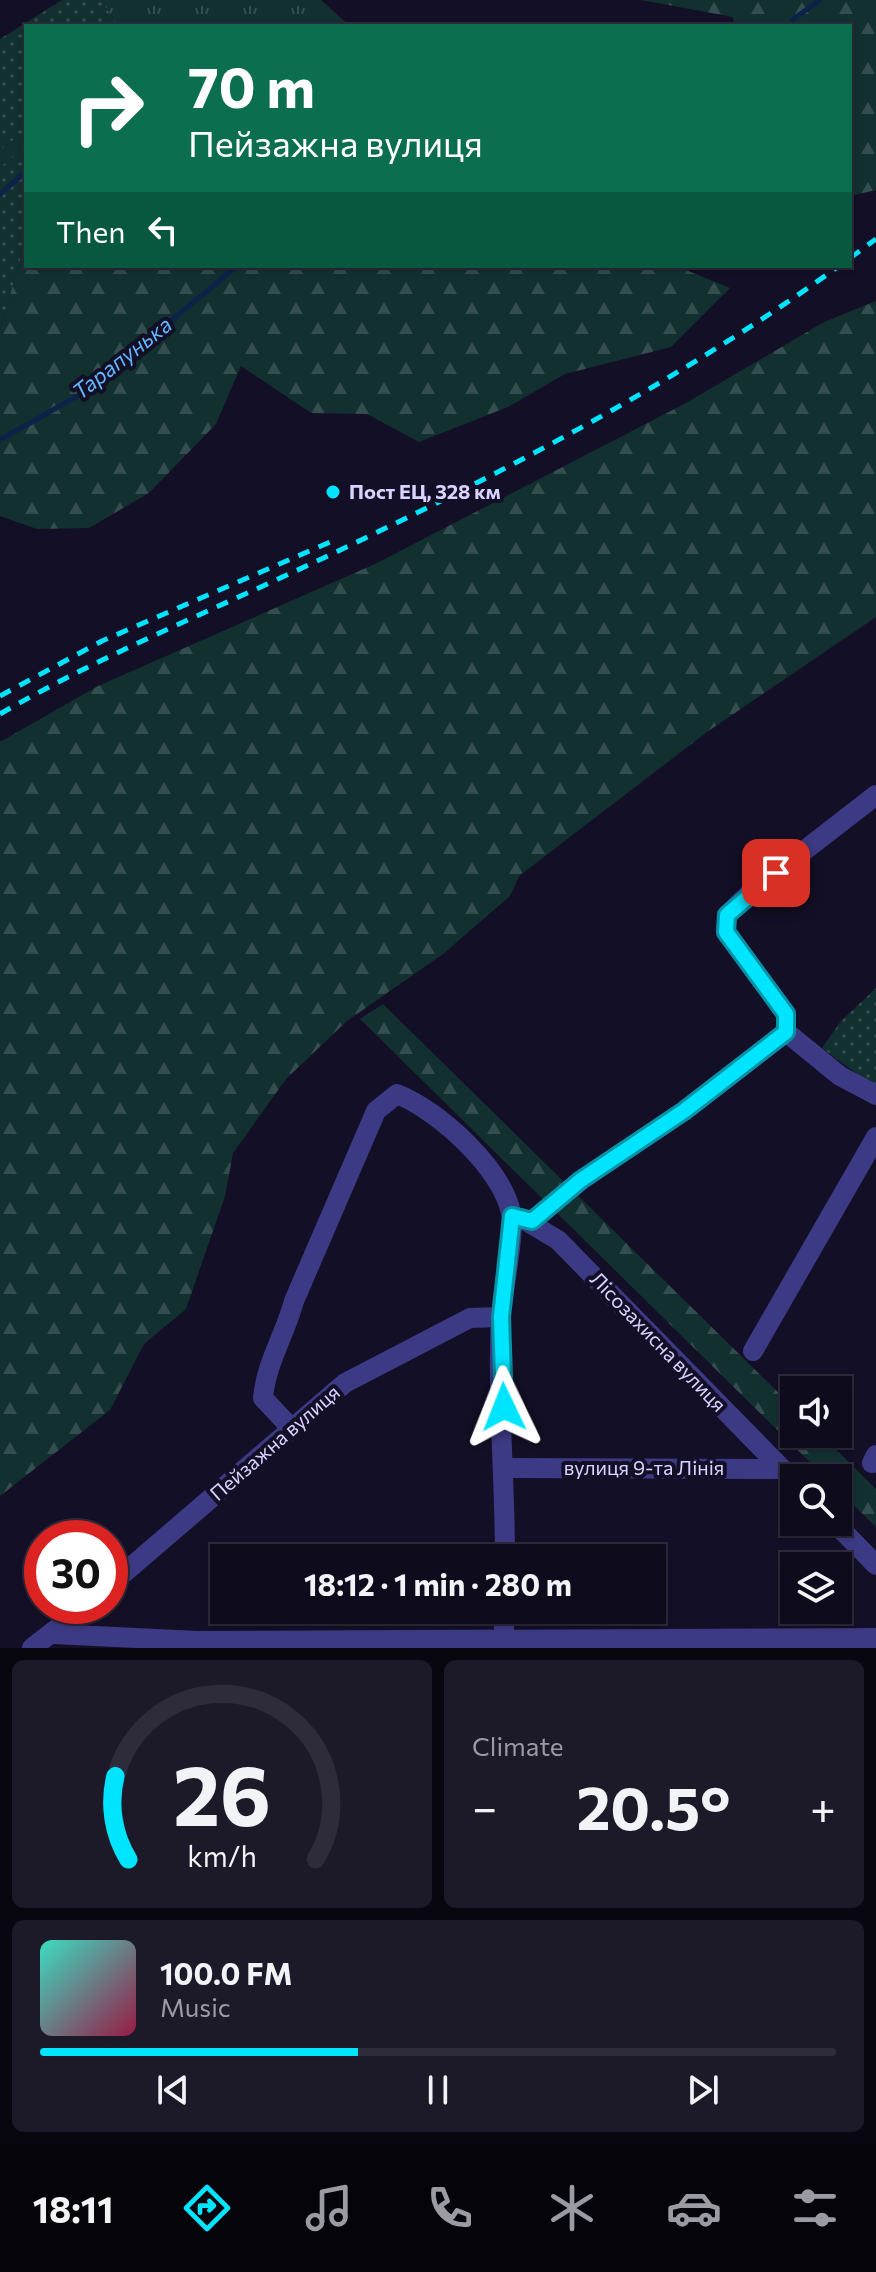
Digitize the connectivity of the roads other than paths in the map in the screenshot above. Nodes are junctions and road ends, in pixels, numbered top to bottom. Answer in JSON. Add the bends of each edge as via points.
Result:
{"nodes":[{"id":1,"x":876,"y":795,"type":"edge"},
{"id":2,"x":786,"y":1023,"type":"junction"},
{"id":3,"x":876,"y":1095,"type":"edge"},
{"id":4,"x":876,"y":1137,"type":"edge"},
{"id":5,"x":522,"y":1219,"type":"junction"},
{"id":6,"x":501,"y":1317,"type":"junction"},
{"id":7,"x":753,"y":1351,"type":"dead end"},
{"id":8,"x":292,"y":1429,"type":"junction"},
{"id":9,"x":780,"y":1467,"type":"edge"},
{"id":10,"x":505,"y":1468,"type":"junction"},
{"id":11,"x":780,"y":1475,"type":"edge"},
{"id":12,"x":848,"y":1536,"type":"edge"},
{"id":13,"x":505,"y":1544,"type":"edge"},
{"id":14,"x":876,"y":1565,"type":"edge"},
{"id":15,"x":128,"y":1570,"type":"edge"},
{"id":16,"x":65,"y":1624,"type":"edge"},
{"id":17,"x":53,"y":1634,"type":"junction"},
{"id":18,"x":876,"y":1638,"type":"edge"},
{"id":19,"x":504,"y":1644,"type":"edge"},
{"id":20,"x":32,"y":1648,"type":"edge"}],
"edges":[{"from":1,"to":2,"type":"street","via":[[727,915],[726,932]]},
{"from":2,"to":3,"type":"street","via":[[840,1076]]},
{"from":2,"to":5,"type":"street","via":[[684,1111]]},
{"from":4,"to":7,"type":"street"},
{"from":5,"to":6,"type":"street"},
{"from":5,"to":8,"type":"street","via":[[474,1152],[422,1104],[397,1094],[376,1111],[265,1371],[263,1398]]},
{"from":5,"to":9,"type":"street","name":"Лісозахисна вулиця","via":[[558,1240]]},
{"from":6,"to":8,"type":"street","name":"Пейзажна вулиця","via":[[470,1318],[345,1383]]},
{"from":6,"to":10,"type":"street"},
{"from":8,"to":15,"type":"street","name":"Пейзажна вулиця"},
{"from":10,"to":11,"type":"street","name":"вулиця 9-та Лінія"},
{"from":10,"to":13,"type":"street"},
{"from":12,"to":14,"type":"street"},
{"from":16,"to":17,"type":"street"},
{"from":17,"to":19,"type":"street"},
{"from":17,"to":20,"type":"street"},
{"from":18,"to":19,"type":"street"}]}
